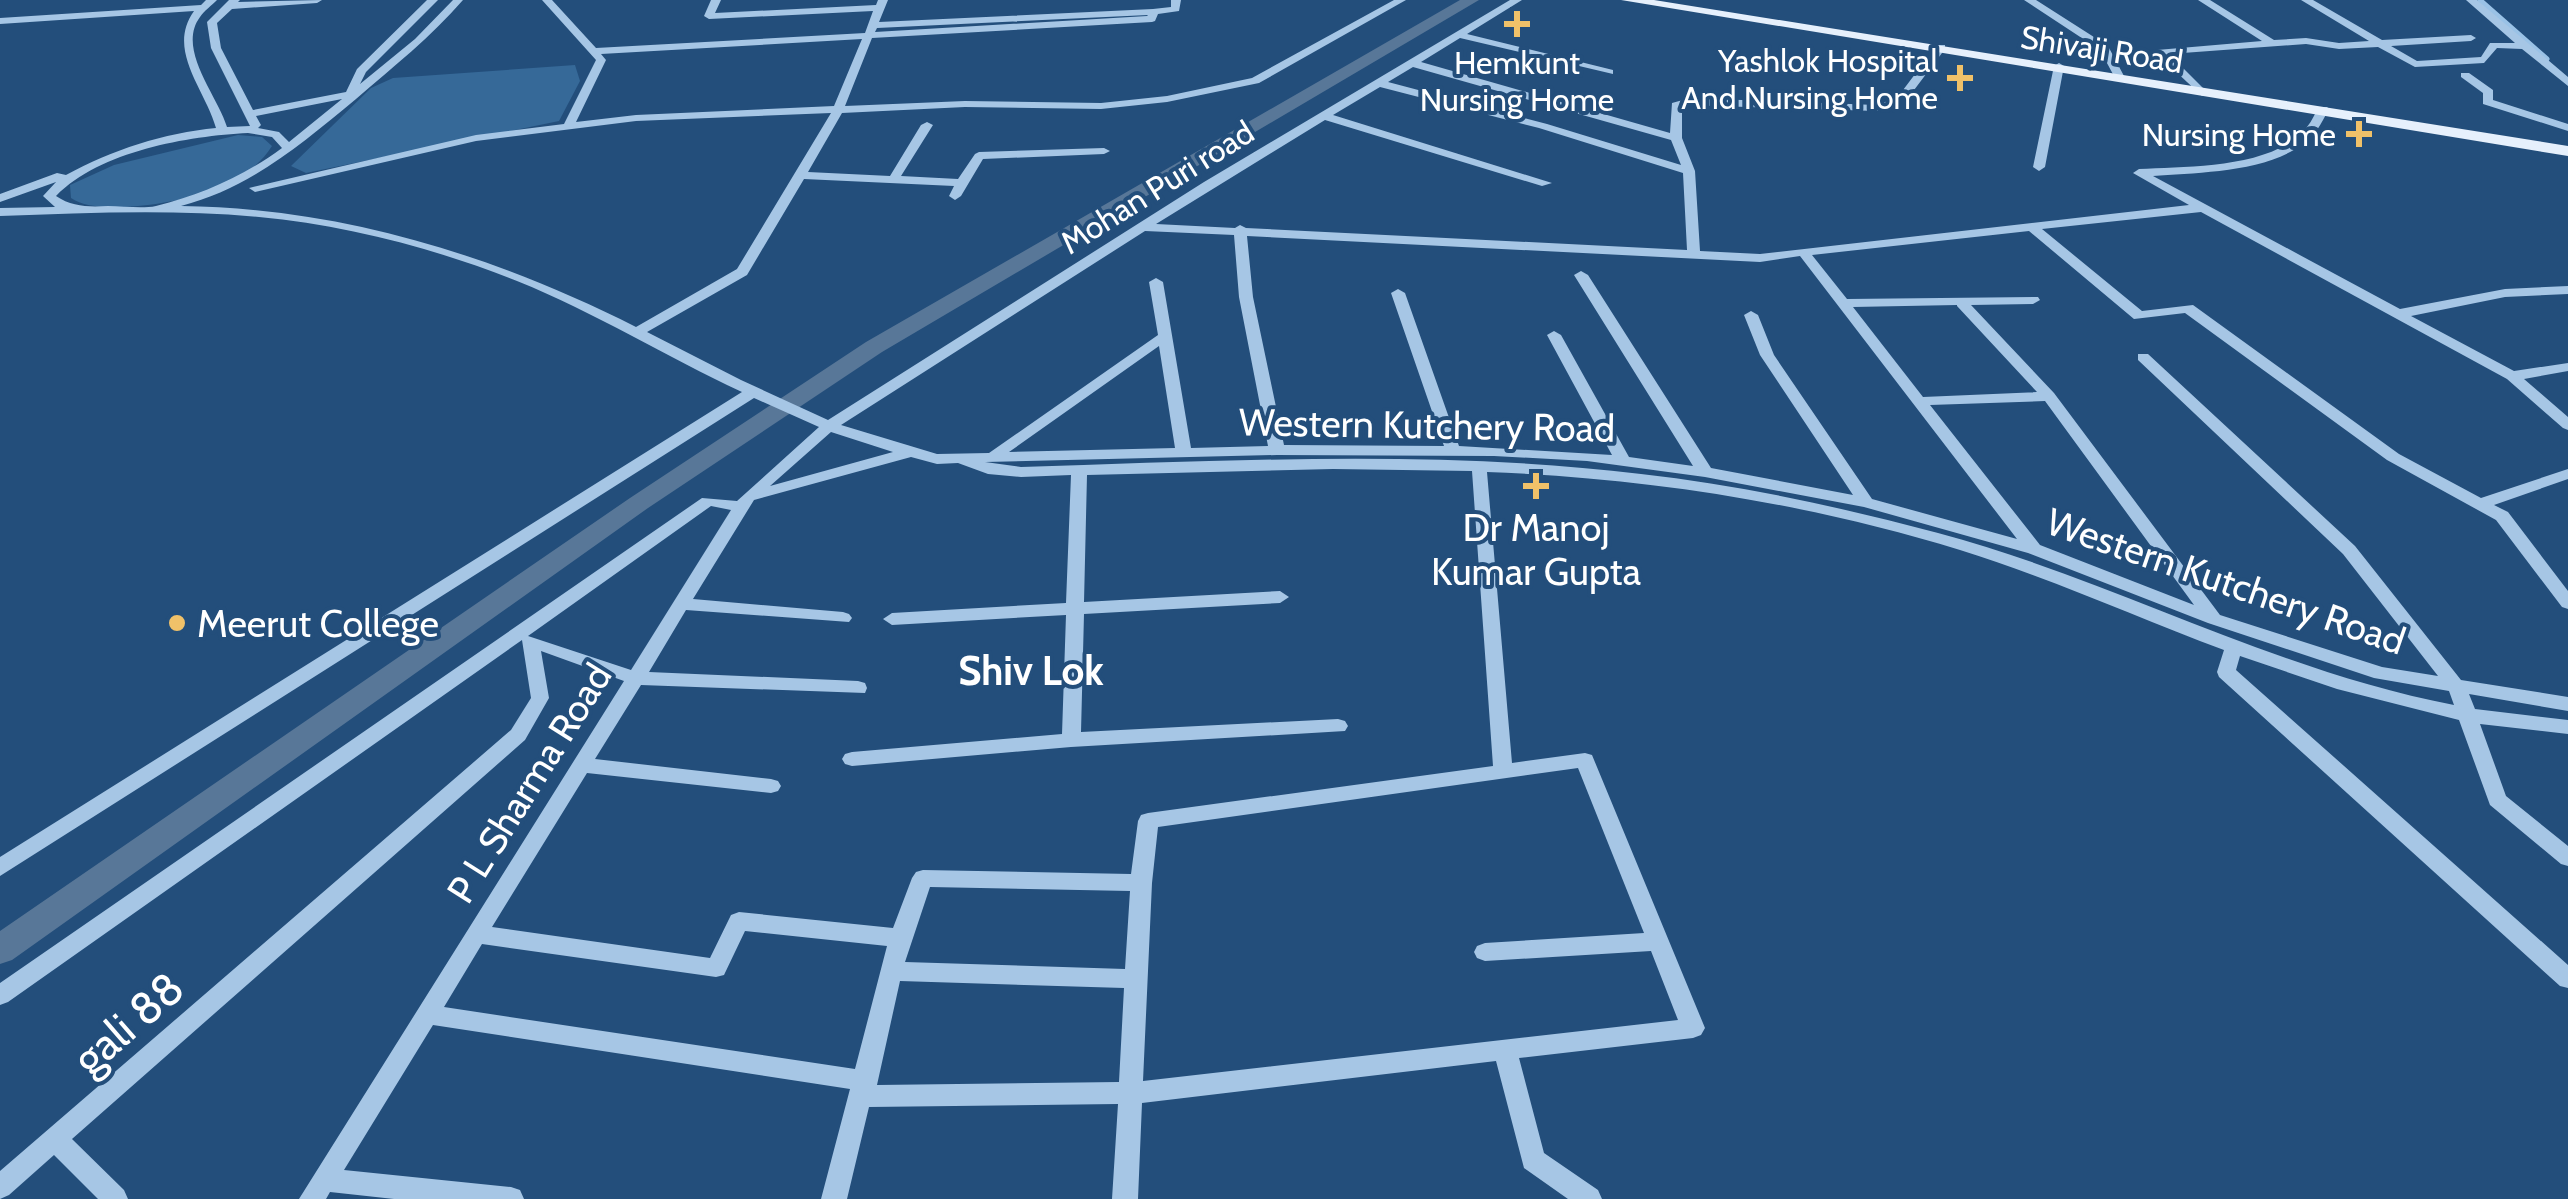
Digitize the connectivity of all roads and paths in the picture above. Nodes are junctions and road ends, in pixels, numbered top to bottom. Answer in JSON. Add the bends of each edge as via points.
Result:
{"nodes":[{"id":1,"x":212,"y":0,"type":"edge"},
{"id":2,"x":318,"y":0,"type":"edge"},
{"id":3,"x":433,"y":0,"type":"edge"},
{"id":4,"x":458,"y":0,"type":"edge"},
{"id":5,"x":546,"y":0,"type":"edge"},
{"id":6,"x":716,"y":0,"type":"edge"},
{"id":7,"x":1176,"y":0,"type":"edge"},
{"id":8,"x":1378,"y":0,"type":"edge"},
{"id":9,"x":1517,"y":0,"type":"edge"},
{"id":10,"x":1628,"y":0,"type":"edge"},
{"id":11,"x":1650,"y":0,"type":"edge"},
{"id":12,"x":2029,"y":0,"type":"edge"},
{"id":13,"x":2203,"y":0,"type":"edge"},
{"id":14,"x":2306,"y":0,"type":"edge"},
{"id":15,"x":2471,"y":0,"type":"edge"},
{"id":16,"x":2486,"y":0,"type":"edge"},
{"id":17,"x":1397,"y":2,"type":"edge"},
{"id":18,"x":230,"y":3,"type":"edge"},
{"id":19,"x":882,"y":4,"type":"edge"},
{"id":20,"x":200,"y":8,"type":"junction"},
{"id":21,"x":0,"y":21,"type":"edge"},
{"id":22,"x":875,"y":28,"type":"junction"},
{"id":23,"x":1458,"y":35,"type":"junction"},
{"id":24,"x":2470,"y":38,"type":"dead end"},
{"id":25,"x":2273,"y":44,"type":"junction"},
{"id":26,"x":2382,"y":44,"type":"junction"},
{"id":27,"x":2522,"y":46,"type":"junction"},
{"id":28,"x":1940,"y":49,"type":"junction"},
{"id":29,"x":596,"y":51,"type":"junction"},
{"id":30,"x":1412,"y":63,"type":"junction"},
{"id":31,"x":2058,"y":68,"type":"junction"},
{"id":32,"x":1609,"y":72,"type":"dead end"},
{"id":33,"x":2568,"y":72,"type":"edge"},
{"id":34,"x":2120,"y":76,"type":"junction"},
{"id":35,"x":2465,"y":76,"type":"dead end"},
{"id":36,"x":1378,"y":83,"type":"junction"},
{"id":37,"x":2568,"y":83,"type":"edge"},
{"id":38,"x":2202,"y":91,"type":"junction"},
{"id":39,"x":350,"y":94,"type":"junction"},
{"id":40,"x":839,"y":109,"type":"junction"},
{"id":41,"x":2323,"y":111,"type":"junction"},
{"id":42,"x":1324,"y":116,"type":"junction"},
{"id":43,"x":252,"y":120,"type":"junction"},
{"id":44,"x":569,"y":125,"type":"junction"},
{"id":45,"x":927,"y":125,"type":"dead end"},
{"id":46,"x":2568,"y":128,"type":"edge"},
{"id":47,"x":222,"y":130,"type":"junction"},
{"id":48,"x":1676,"y":138,"type":"junction"},
{"id":49,"x":289,"y":148,"type":"junction"},
{"id":50,"x":2568,"y":149,"type":"edge"},
{"id":51,"x":1104,"y":151,"type":"dead end"},
{"id":52,"x":2039,"y":167,"type":"dead end"},
{"id":53,"x":76,"y":170,"type":"junction"},
{"id":54,"x":1690,"y":171,"type":"junction"},
{"id":55,"x":258,"y":172,"type":"junction"},
{"id":56,"x":802,"y":175,"type":"junction"},
{"id":57,"x":893,"y":180,"type":"junction"},
{"id":58,"x":1546,"y":183,"type":"dead end"},
{"id":59,"x":255,"y":188,"type":"junction"},
{"id":60,"x":0,"y":198,"type":"edge"},
{"id":61,"x":163,"y":206,"type":"junction"},
{"id":62,"x":2200,"y":208,"type":"junction"},
{"id":63,"x":87,"y":210,"type":"junction"},
{"id":64,"x":268,"y":211,"type":"junction"},
{"id":65,"x":0,"y":212,"type":"edge"},
{"id":66,"x":1143,"y":226,"type":"junction"},
{"id":67,"x":2032,"y":227,"type":"junction"},
{"id":68,"x":1240,"y":230,"type":"junction"},
{"id":69,"x":1803,"y":252,"type":"junction"},
{"id":70,"x":1694,"y":253,"type":"junction"},
{"id":71,"x":1581,"y":276,"type":"dead end"},
{"id":72,"x":1156,"y":282,"type":"dead end"},
{"id":73,"x":2568,"y":290,"type":"edge"},
{"id":74,"x":1398,"y":293,"type":"dead end"},
{"id":75,"x":2033,"y":300,"type":"dead end"},
{"id":76,"x":1844,"y":303,"type":"junction"},
{"id":77,"x":1962,"y":303,"type":"junction"},
{"id":78,"x":2398,"y":314,"type":"junction"},
{"id":79,"x":1751,"y":315,"type":"dead end"},
{"id":80,"x":634,"y":334,"type":"junction"},
{"id":81,"x":1554,"y":335,"type":"dead end"},
{"id":82,"x":1165,"y":336,"type":"junction"},
{"id":83,"x":2143,"y":357,"type":"dead end"},
{"id":84,"x":2568,"y":367,"type":"edge"},
{"id":85,"x":2512,"y":376,"type":"junction"},
{"id":86,"x":2049,"y":396,"type":"junction"},
{"id":87,"x":759,"y":397,"type":"junction"},
{"id":88,"x":1923,"y":401,"type":"junction"},
{"id":89,"x":2568,"y":425,"type":"edge"},
{"id":90,"x":829,"y":426,"type":"junction"},
{"id":91,"x":1277,"y":450,"type":"junction"},
{"id":92,"x":1452,"y":451,"type":"junction"},
{"id":93,"x":908,"y":453,"type":"junction"},
{"id":94,"x":1184,"y":453,"type":"junction"},
{"id":95,"x":994,"y":455,"type":"junction"},
{"id":96,"x":964,"y":460,"type":"junction"},
{"id":97,"x":1622,"y":461,"type":"junction"},
{"id":98,"x":1478,"y":466,"type":"junction"},
{"id":99,"x":1079,"y":470,"type":"junction"},
{"id":100,"x":1705,"y":472,"type":"junction"},
{"id":101,"x":2568,"y":474,"type":"edge"},
{"id":102,"x":744,"y":502,"type":"junction"},
{"id":103,"x":1866,"y":502,"type":"junction"},
{"id":104,"x":2480,"y":504,"type":"junction"},
{"id":105,"x":2034,"y":550,"type":"junction"},
{"id":106,"x":1280,"y":597,"type":"dead end"},
{"id":107,"x":2568,"y":603,"type":"edge"},
{"id":108,"x":681,"y":604,"type":"junction"},
{"id":109,"x":1074,"y":609,"type":"junction"},
{"id":110,"x":843,"y":618,"type":"dead end"},
{"id":111,"x":892,"y":619,"type":"dead end"},
{"id":112,"x":2214,"y":620,"type":"junction"},
{"id":113,"x":2233,"y":649,"type":"junction"},
{"id":114,"x":635,"y":678,"type":"junction"},
{"id":115,"x":858,"y":688,"type":"dead end"},
{"id":116,"x":2458,"y":688,"type":"junction"},
{"id":117,"x":2568,"y":704,"type":"edge"},
{"id":118,"x":2464,"y":716,"type":"junction"},
{"id":119,"x":1338,"y":726,"type":"dead end"},
{"id":120,"x":2568,"y":727,"type":"edge"},
{"id":121,"x":1071,"y":740,"type":"junction"},
{"id":122,"x":852,"y":759,"type":"dead end"},
{"id":123,"x":581,"y":765,"type":"junction"},
{"id":124,"x":1503,"y":771,"type":"junction"},
{"id":125,"x":771,"y":786,"type":"dead end"},
{"id":126,"x":2568,"y":858,"type":"edge"},
{"id":127,"x":0,"y":868,"type":"edge"},
{"id":128,"x":1141,"y":884,"type":"junction"},
{"id":129,"x":476,"y":934,"type":"junction"},
{"id":130,"x":900,"y":938,"type":"junction"},
{"id":131,"x":1658,"y":941,"type":"junction"},
{"id":132,"x":1485,"y":952,"type":"dead end"},
{"id":133,"x":892,"y":971,"type":"junction"},
{"id":134,"x":1138,"y":979,"type":"junction"},
{"id":135,"x":2568,"y":979,"type":"edge"},
{"id":136,"x":0,"y":995,"type":"edge"},
{"id":137,"x":427,"y":1014,"type":"junction"},
{"id":138,"x":1505,"y":1050,"type":"junction"},
{"id":139,"x":865,"y":1089,"type":"junction"},
{"id":140,"x":1133,"y":1093,"type":"junction"},
{"id":141,"x":56,"y":1140,"type":"junction"},
{"id":142,"x":0,"y":1187,"type":"edge"},
{"id":143,"x":318,"y":1189,"type":"edge"},
{"id":144,"x":116,"y":1199,"type":"edge"},
{"id":145,"x":510,"y":1199,"type":"edge"},
{"id":146,"x":834,"y":1199,"type":"edge"},
{"id":147,"x":1125,"y":1199,"type":"edge"},
{"id":148,"x":1589,"y":1199,"type":"edge"}],
"edges":[{"from":1,"to":20,"type":"street"},
{"from":2,"to":18,"type":"street"},
{"from":3,"to":39,"type":"street","via":[[361,71]]},
{"from":4,"to":39,"type":"street"},
{"from":5,"to":29,"type":"street"},
{"from":6,"to":19,"type":"street","via":[[710,16]]},
{"from":7,"to":22,"type":"street","via":[[1176,9],[1153,12]]},
{"from":8,"to":17,"type":"street"},
{"from":9,"to":23,"type":"street","name":"Mohan Puri road"},
{"from":10,"to":28,"type":"main road","name":"Shivaji Road"},
{"from":11,"to":28,"type":"main road"},
{"from":12,"to":34,"type":"street","via":[[2104,48]]},
{"from":13,"to":25,"type":"street"},
{"from":14,"to":26,"type":"street"},
{"from":15,"to":27,"type":"street"},
{"from":16,"to":33,"type":"street"},
{"from":17,"to":40,"type":"street","via":[[1255,82],[1101,106]]},
{"from":18,"to":43,"type":"street","via":[[212,22],[216,48]]},
{"from":19,"to":22,"type":"street"},
{"from":20,"to":21,"type":"street"},
{"from":20,"to":47,"type":"street","via":[[185,36]]},
{"from":22,"to":29,"type":"street"},
{"from":22,"to":40,"type":"street"},
{"from":23,"to":30,"type":"street","name":"Mohan Puri road"},
{"from":23,"to":32,"type":"street"},
{"from":24,"to":26,"type":"street"},
{"from":25,"to":26,"type":"street"},
{"from":25,"to":38,"type":"street","via":[[2161,52]]},
{"from":26,"to":27,"type":"street","via":[[2416,64],[2465,64],[2484,60],[2494,45]]},
{"from":27,"to":37,"type":"street"},
{"from":28,"to":31,"type":"main road","name":"Shivaji Road"},
{"from":28,"to":48,"type":"street","via":[[1901,100],[1877,108],[1677,103]]},
{"from":29,"to":44,"type":"street","via":[[601,60]]},
{"from":30,"to":36,"type":"street","name":"Mohan Puri road"},
{"from":30,"to":48,"type":"street"},
{"from":31,"to":34,"type":"main road"},
{"from":31,"to":38,"type":"main road","name":"Shivaji Road"},
{"from":31,"to":52,"type":"street"},
{"from":34,"to":38,"type":"main road"},
{"from":35,"to":46,"type":"street","via":[[2488,92],[2487,102]]},
{"from":36,"to":42,"type":"street","name":"Mohan Puri road"},
{"from":36,"to":54,"type":"street"},
{"from":38,"to":41,"type":"main road","name":"Shivaji Road"},
{"from":39,"to":43,"type":"street"},
{"from":39,"to":49,"type":"street"},
{"from":40,"to":44,"type":"street"},
{"from":40,"to":56,"type":"street"},
{"from":41,"to":50,"type":"main road","name":"Shivaji Road"},
{"from":41,"to":62,"type":"street","via":[[2311,134],[2262,160],[2139,173]]},
{"from":42,"to":58,"type":"street"},
{"from":42,"to":66,"type":"street","name":"Mohan Puri road"},
{"from":43,"to":47,"type":"street"},
{"from":43,"to":49,"type":"street","via":[[282,133]]},
{"from":44,"to":59,"type":"street","via":[[476,138]]},
{"from":45,"to":57,"type":"street"},
{"from":47,"to":53,"type":"street"},
{"from":48,"to":54,"type":"street"},
{"from":49,"to":55,"type":"street"},
{"from":51,"to":57,"type":"street","via":[[979,156],[959,190]]},
{"from":53,"to":60,"type":"street"},
{"from":53,"to":63,"type":"street","via":[[50,196]]},
{"from":54,"to":70,"type":"street"},
{"from":55,"to":59,"type":"street"},
{"from":55,"to":61,"type":"street","via":[[211,196]]},
{"from":56,"to":57,"type":"street"},
{"from":56,"to":80,"type":"street","via":[[742,272]]},
{"from":59,"to":64,"type":"street","via":[[255,200]]},
{"from":61,"to":63,"type":"street"},
{"from":61,"to":64,"type":"street","name":"Western Kutchery Road"},
{"from":62,"to":67,"type":"street"},
{"from":62,"to":78,"type":"street"},
{"from":63,"to":65,"type":"street"},
{"from":64,"to":80,"type":"street","name":"Western Kutchery Road","via":[[354,229],[540,286]]},
{"from":66,"to":68,"type":"street"},
{"from":66,"to":90,"type":"street","name":"Mohan Puri road"},
{"from":67,"to":69,"type":"street"},
{"from":67,"to":104,"type":"street","via":[[2139,316],[2188,308],[2394,457]]},
{"from":68,"to":70,"type":"street"},
{"from":68,"to":91,"type":"street","via":[[1246,297]]},
{"from":69,"to":70,"type":"street","via":[[1760,258]]},
{"from":69,"to":76,"type":"street"},
{"from":71,"to":100,"type":"street"},
{"from":72,"to":82,"type":"street"},
{"from":73,"to":78,"type":"street","via":[[2505,293]]},
{"from":74,"to":92,"type":"street"},
{"from":75,"to":77,"type":"street"},
{"from":76,"to":77,"type":"street"},
{"from":76,"to":88,"type":"street"},
{"from":77,"to":86,"type":"street"},
{"from":78,"to":85,"type":"street"},
{"from":79,"to":103,"type":"street","via":[[1768,356]]},
{"from":80,"to":87,"type":"street","name":"Western Kutchery Road"},
{"from":81,"to":97,"type":"street"},
{"from":82,"to":94,"type":"street"},
{"from":82,"to":95,"type":"street"},
{"from":83,"to":116,"type":"street","via":[[2350,550]]},
{"from":84,"to":85,"type":"street"},
{"from":85,"to":89,"type":"street"},
{"from":86,"to":88,"type":"street"},
{"from":86,"to":112,"type":"street"},
{"from":87,"to":90,"type":"street","name":"Western Kutchery Road"},
{"from":87,"to":127,"type":"street"},
{"from":88,"to":105,"type":"street"},
{"from":90,"to":93,"type":"street","name":"Western Kutchery Road"},
{"from":90,"to":102,"type":"street","name":"P L Sharma Road"},
{"from":91,"to":92,"type":"street","name":"Western Kutchery Road"},
{"from":91,"to":94,"type":"street","name":"Western Kutchery Road"},
{"from":92,"to":97,"type":"street","name":"Western Kutchery Road"},
{"from":93,"to":96,"type":"street","name":"Western Kutchery Road"},
{"from":93,"to":102,"type":"street"},
{"from":94,"to":95,"type":"street","name":"Western Kutchery Road"},
{"from":95,"to":96,"type":"street","name":"Western Kutchery Road"},
{"from":96,"to":99,"type":"street","via":[[988,469]]},
{"from":97,"to":100,"type":"street","name":"Western Kutchery Road"},
{"from":98,"to":99,"type":"street"},
{"from":98,"to":113,"type":"street","via":[[1576,468],[1841,514],[1980,551]]},
{"from":98,"to":124,"type":"street"},
{"from":99,"to":109,"type":"street"},
{"from":100,"to":103,"type":"street","name":"Western Kutchery Road"},
{"from":101,"to":104,"type":"street"},
{"from":102,"to":108,"type":"street","name":"P L Sharma Road"},
{"from":102,"to":136,"type":"street","via":[[708,501]]},
{"from":103,"to":105,"type":"street","name":"Western Kutchery Road"},
{"from":104,"to":107,"type":"street","via":[[2502,516]]},
{"from":105,"to":112,"type":"street","name":"Western Kutchery Road"},
{"from":106,"to":109,"type":"street"},
{"from":108,"to":110,"type":"street"},
{"from":108,"to":114,"type":"street","name":"P L Sharma Road"},
{"from":109,"to":111,"type":"street"},
{"from":109,"to":121,"type":"street"},
{"from":112,"to":116,"type":"street","name":"Western Kutchery Road","via":[[2381,672]]},
{"from":113,"to":118,"type":"street","via":[[2309,677]]},
{"from":113,"to":135,"type":"street","via":[[2226,672]]},
{"from":114,"to":115,"type":"street"},
{"from":114,"to":123,"type":"street","name":"P L Sharma Road"},
{"from":114,"to":141,"type":"street","name":"gali 88","via":[[530,641],[540,698],[518,735]]},
{"from":116,"to":117,"type":"street","name":"Western Kutchery Road"},
{"from":116,"to":118,"type":"street"},
{"from":118,"to":120,"type":"street"},
{"from":118,"to":126,"type":"street","via":[[2496,800]]},
{"from":119,"to":121,"type":"street"},
{"from":121,"to":122,"type":"street"},
{"from":123,"to":125,"type":"street"},
{"from":123,"to":129,"type":"street","name":"P L Sharma Road"},
{"from":124,"to":128,"type":"street","via":[[1148,821]]},
{"from":124,"to":131,"type":"street","via":[[1585,760]]},
{"from":128,"to":130,"type":"street","via":[[923,878]]},
{"from":128,"to":134,"type":"street"},
{"from":129,"to":130,"type":"street","via":[[716,968],[739,921]]},
{"from":129,"to":137,"type":"street","name":"P L Sharma Road"},
{"from":130,"to":133,"type":"street"},
{"from":131,"to":132,"type":"street"},
{"from":131,"to":138,"type":"street","via":[[1692,1028]]},
{"from":133,"to":134,"type":"street"},
{"from":133,"to":139,"type":"street"},
{"from":134,"to":140,"type":"street"},
{"from":137,"to":139,"type":"street"},
{"from":137,"to":143,"type":"street","name":"P L Sharma Road"},
{"from":138,"to":140,"type":"street"},
{"from":138,"to":148,"type":"street","via":[[1533,1160]]},
{"from":139,"to":140,"type":"street"},
{"from":139,"to":146,"type":"street"},
{"from":140,"to":147,"type":"street"},
{"from":141,"to":142,"type":"street","name":"gali 88"},
{"from":141,"to":144,"type":"street"},
{"from":143,"to":145,"type":"street"}]}
